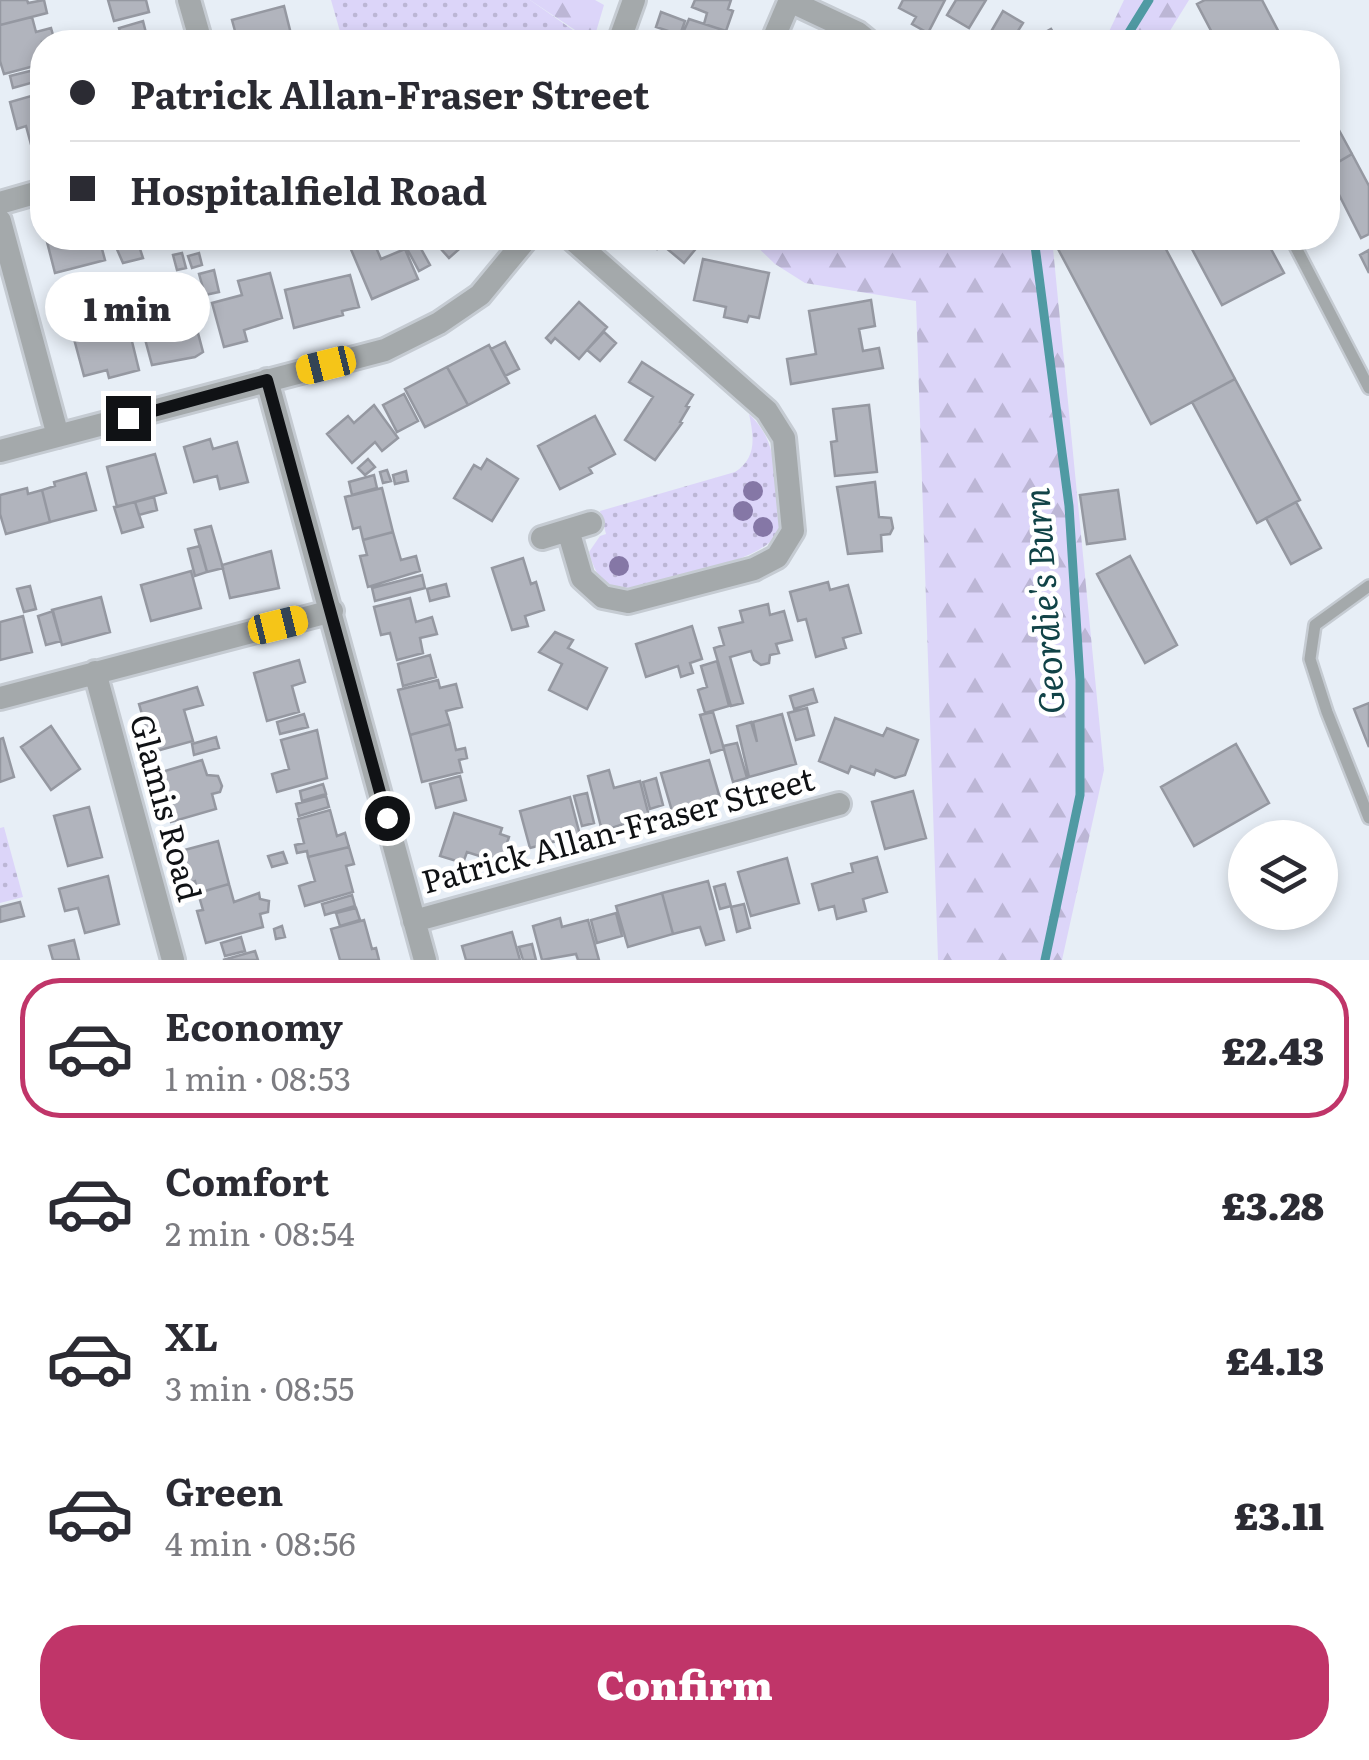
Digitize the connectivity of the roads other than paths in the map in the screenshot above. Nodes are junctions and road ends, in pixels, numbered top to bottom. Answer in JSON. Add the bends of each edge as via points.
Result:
{"nodes":[{"id":1,"x":189,"y":0,"type":"edge"},
{"id":2,"x":634,"y":0,"type":"edge"},
{"id":3,"x":790,"y":1,"type":"edge"},
{"id":4,"x":198,"y":30,"type":"edge"},
{"id":5,"x":623,"y":30,"type":"edge"},
{"id":6,"x":777,"y":30,"type":"edge"},
{"id":7,"x":852,"y":30,"type":"edge"},
{"id":8,"x":30,"y":194,"type":"edge"},
{"id":9,"x":0,"y":203,"type":"edge"},
{"id":10,"x":0,"y":220,"type":"edge"},
{"id":11,"x":517,"y":250,"type":"edge"},
{"id":12,"x":585,"y":250,"type":"edge"},
{"id":13,"x":1296,"y":250,"type":"edge"},
{"id":14,"x":267,"y":380,"type":"junction"},
{"id":15,"x":1369,"y":388,"type":"edge"},
{"id":16,"x":58,"y":436,"type":"junction"},
{"id":17,"x":0,"y":451,"type":"edge"},
{"id":18,"x":542,"y":538,"type":"dead end"},
{"id":19,"x":1369,"y":586,"type":"edge"},
{"id":20,"x":332,"y":611,"type":"junction"},
{"id":21,"x":95,"y":672,"type":"junction"},
{"id":22,"x":0,"y":698,"type":"edge"},
{"id":23,"x":839,"y":804,"type":"dead end"},
{"id":24,"x":1369,"y":818,"type":"edge"},
{"id":25,"x":414,"y":921,"type":"junction"},
{"id":26,"x":174,"y":960,"type":"edge"},
{"id":27,"x":425,"y":960,"type":"edge"}],
"edges":[{"from":1,"to":4,"type":"street"},
{"from":2,"to":5,"type":"street"},
{"from":3,"to":6,"type":"street"},
{"from":3,"to":7,"type":"street"},
{"from":8,"to":9,"type":"street"},
{"from":10,"to":16,"type":"street"},
{"from":11,"to":14,"type":"street","via":[[480,294],[440,324],[385,350]]},
{"from":12,"to":18,"type":"street","via":[[767,411],[784,438],[793,531],[777,558],[754,569],[628,602],[603,597],[582,578],[580,527]]},
{"from":13,"to":15,"type":"lane"},
{"from":14,"to":16,"type":"street"},
{"from":14,"to":20,"type":"street","name":"Patrick Allan-Fraser Street"},
{"from":16,"to":17,"type":"street"},
{"from":19,"to":24,"type":"lane","via":[[1316,625],[1310,659]]},
{"from":20,"to":21,"type":"street"},
{"from":20,"to":25,"type":"street","name":"Patrick Allan-Fraser Street"},
{"from":21,"to":22,"type":"street"},
{"from":21,"to":26,"type":"street","name":"Glamis Road"},
{"from":23,"to":25,"type":"street","name":"Patrick Allan-Fraser Street"},
{"from":25,"to":27,"type":"street","name":"Patrick Allan-Fraser Street"}]}
